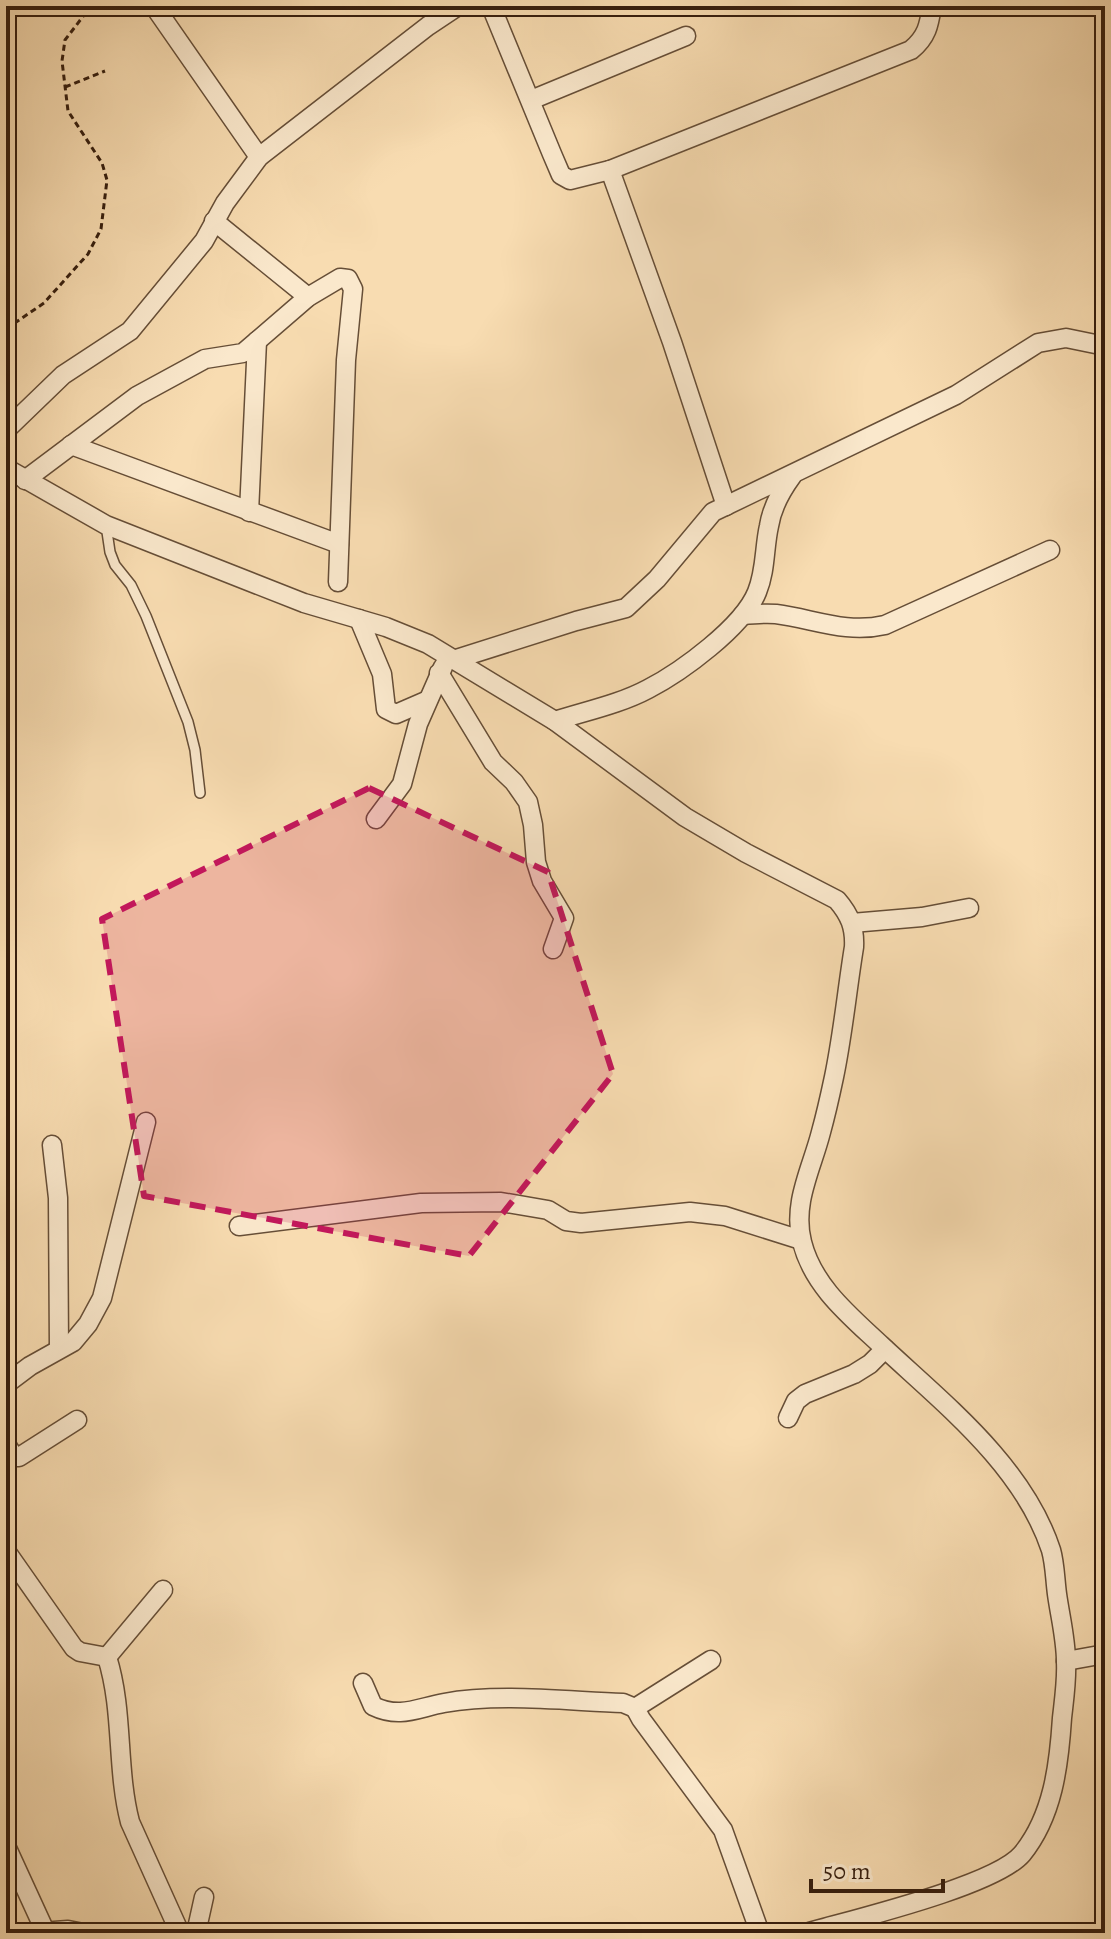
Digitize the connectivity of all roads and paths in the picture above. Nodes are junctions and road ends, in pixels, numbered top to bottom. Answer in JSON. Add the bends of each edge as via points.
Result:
{"nodes":[{"id":1,"x":91,"y":6,"type":"edge"},
{"id":2,"x":154,"y":6,"type":"edge"},
{"id":3,"x":458,"y":6,"type":"edge"},
{"id":4,"x":491,"y":6,"type":"edge"},
{"id":5,"x":932,"y":6,"type":"edge"},
{"id":6,"x":686,"y":36,"type":"dead end"},
{"id":7,"x":105,"y":71,"type":"dead end"},
{"id":8,"x":65,"y":87,"type":"junction"},
{"id":9,"x":531,"y":100,"type":"junction"},
{"id":10,"x":259,"y":157,"type":"junction"},
{"id":11,"x":610,"y":170,"type":"junction"},
{"id":12,"x":214,"y":221,"type":"junction"},
{"id":13,"x":308,"y":297,"type":"junction"},
{"id":14,"x":6,"y":329,"type":"edge"},
{"id":15,"x":257,"y":341,"type":"junction"},
{"id":16,"x":1105,"y":346,"type":"edge"},
{"id":17,"x":6,"y":430,"type":"edge"},
{"id":18,"x":71,"y":445,"type":"junction"},
{"id":19,"x":6,"y":468,"type":"edge"},
{"id":20,"x":793,"y":474,"type":"junction"},
{"id":21,"x":25,"y":480,"type":"junction"},
{"id":22,"x":726,"y":506,"type":"junction"},
{"id":23,"x":249,"y":512,"type":"junction"},
{"id":24,"x":106,"y":525,"type":"junction"},
{"id":25,"x":339,"y":544,"type":"junction"},
{"id":26,"x":1050,"y":550,"type":"dead end"},
{"id":27,"x":338,"y":582,"type":"dead end"},
{"id":28,"x":743,"y":615,"type":"junction"},
{"id":29,"x":359,"y":619,"type":"junction"},
{"id":30,"x":447,"y":664,"type":"junction"},
{"id":31,"x":426,"y":701,"type":"junction"},
{"id":32,"x":555,"y":721,"type":"junction"},
{"id":33,"x":200,"y":793,"type":"dead end"},
{"id":34,"x":376,"y":819,"type":"dead end"},
{"id":35,"x":969,"y":908,"type":"dead end"},
{"id":36,"x":852,"y":923,"type":"junction"},
{"id":37,"x":553,"y":949,"type":"dead end"},
{"id":38,"x":146,"y":1122,"type":"dead end"},
{"id":39,"x":52,"y":1145,"type":"dead end"},
{"id":40,"x":239,"y":1226,"type":"dead end"},
{"id":41,"x":801,"y":1240,"type":"junction"},
{"id":42,"x":59,"y":1349,"type":"junction"},
{"id":43,"x":885,"y":1349,"type":"junction"},
{"id":44,"x":6,"y":1384,"type":"edge"},
{"id":45,"x":788,"y":1418,"type":"dead end"},
{"id":46,"x":77,"y":1420,"type":"dead end"},
{"id":47,"x":6,"y":1444,"type":"edge"},
{"id":48,"x":6,"y":1551,"type":"edge"},
{"id":49,"x":163,"y":1590,"type":"dead end"},
{"id":50,"x":1105,"y":1654,"type":"edge"},
{"id":51,"x":107,"y":1657,"type":"junction"},
{"id":52,"x":711,"y":1660,"type":"dead end"},
{"id":53,"x":1066,"y":1661,"type":"junction"},
{"id":54,"x":363,"y":1683,"type":"dead end"},
{"id":55,"x":6,"y":1693,"type":"edge"},
{"id":56,"x":635,"y":1708,"type":"junction"},
{"id":57,"x":6,"y":1710,"type":"edge"},
{"id":58,"x":6,"y":1846,"type":"edge"},
{"id":59,"x":204,"y":1897,"type":"dead end"},
{"id":60,"x":36,"y":1932,"type":"edge"},
{"id":61,"x":83,"y":1933,"type":"edge"},
{"id":62,"x":180,"y":1933,"type":"edge"},
{"id":63,"x":196,"y":1933,"type":"edge"},
{"id":64,"x":760,"y":1933,"type":"edge"},
{"id":65,"x":806,"y":1933,"type":"edge"}],
"edges":[{"from":1,"to":8,"type":"path","via":[[65,40]]},
{"from":2,"to":10,"type":"street"},
{"from":3,"to":10,"type":"street"},
{"from":4,"to":9,"type":"street"},
{"from":5,"to":11,"type":"street","via":[[928,29],[911,50]]},
{"from":6,"to":9,"type":"street"},
{"from":7,"to":8,"type":"path"},
{"from":8,"to":14,"type":"path","via":[[71,119],[102,163],[107,180],[101,229],[88,254],[44,303]]},
{"from":9,"to":11,"type":"street","via":[[561,175],[570,180]]},
{"from":10,"to":12,"type":"street"},
{"from":11,"to":22,"type":"street"},
{"from":12,"to":13,"type":"street"},
{"from":12,"to":17,"type":"street","via":[[204,241],[130,331],[63,375]]},
{"from":13,"to":15,"type":"street"},
{"from":13,"to":25,"type":"street","via":[[340,278],[352,283]]},
{"from":15,"to":18,"type":"street","via":[[243,353],[205,359],[137,396]]},
{"from":15,"to":23,"type":"street"},
{"from":16,"to":20,"type":"street","via":[[1066,338],[1038,343],[956,395]]},
{"from":18,"to":21,"type":"street"},
{"from":18,"to":23,"type":"street"},
{"from":19,"to":21,"type":"street"},
{"from":20,"to":22,"type":"street"},
{"from":20,"to":28,"type":"street","via":[[779,493],[757,594]]},
{"from":21,"to":24,"type":"street"},
{"from":22,"to":30,"type":"street","via":[[713,512],[626,608]]},
{"from":23,"to":25,"type":"street"},
{"from":24,"to":29,"type":"street","via":[[290,598]]},
{"from":24,"to":33,"type":"lane","via":[[115,565],[146,616],[188,722]]},
{"from":25,"to":27,"type":"street"},
{"from":26,"to":28,"type":"street","via":[[885,625],[854,630],[773,614]]},
{"from":28,"to":32,"type":"street","via":[[687,664],[648,689]]},
{"from":29,"to":30,"type":"street","via":[[428,644]]},
{"from":29,"to":31,"type":"street","via":[[382,674],[386,709],[396,714]]},
{"from":30,"to":31,"type":"street"},
{"from":30,"to":32,"type":"street","via":[[485,677]]},
{"from":30,"to":37,"type":"street","via":[[493,762],[528,802],[536,862],[564,920]]},
{"from":31,"to":34,"type":"street","via":[[402,784]]},
{"from":32,"to":36,"type":"street","via":[[685,817],[837,900]]},
{"from":35,"to":36,"type":"street"},
{"from":36,"to":41,"type":"street","via":[[854,947],[838,1054],[802,1193]]},
{"from":38,"to":42,"type":"street","via":[[102,1298],[73,1342]]},
{"from":39,"to":42,"type":"street","via":[[58,1198]]},
{"from":40,"to":41,"type":"street","via":[[421,1203],[501,1202],[548,1210],[581,1223],[690,1212],[725,1216]]},
{"from":41,"to":43,"type":"street","via":[[826,1290]]},
{"from":42,"to":44,"type":"street"},
{"from":43,"to":45,"type":"street","via":[[854,1374],[805,1394]]},
{"from":43,"to":53,"type":"street","via":[[958,1416],[1007,1471],[1035,1516],[1052,1554]]},
{"from":46,"to":47,"type":"street","via":[[19,1457]]},
{"from":48,"to":51,"type":"street","via":[[74,1648]]},
{"from":49,"to":51,"type":"street"},
{"from":50,"to":53,"type":"street"},
{"from":51,"to":62,"type":"street","via":[[117,1698],[130,1822]]},
{"from":52,"to":56,"type":"street"},
{"from":53,"to":65,"type":"street","via":[[1055,1780],[1047,1811],[1021,1856],[1003,1870],[913,1903]]},
{"from":54,"to":56,"type":"street","via":[[373,1706],[388,1713],[479,1699],[623,1703]]},
{"from":55,"to":57,"type":"path"},
{"from":56,"to":64,"type":"street","via":[[723,1830]]},
{"from":58,"to":60,"type":"street"},
{"from":59,"to":63,"type":"street"},
{"from":60,"to":61,"type":"street"}]}
